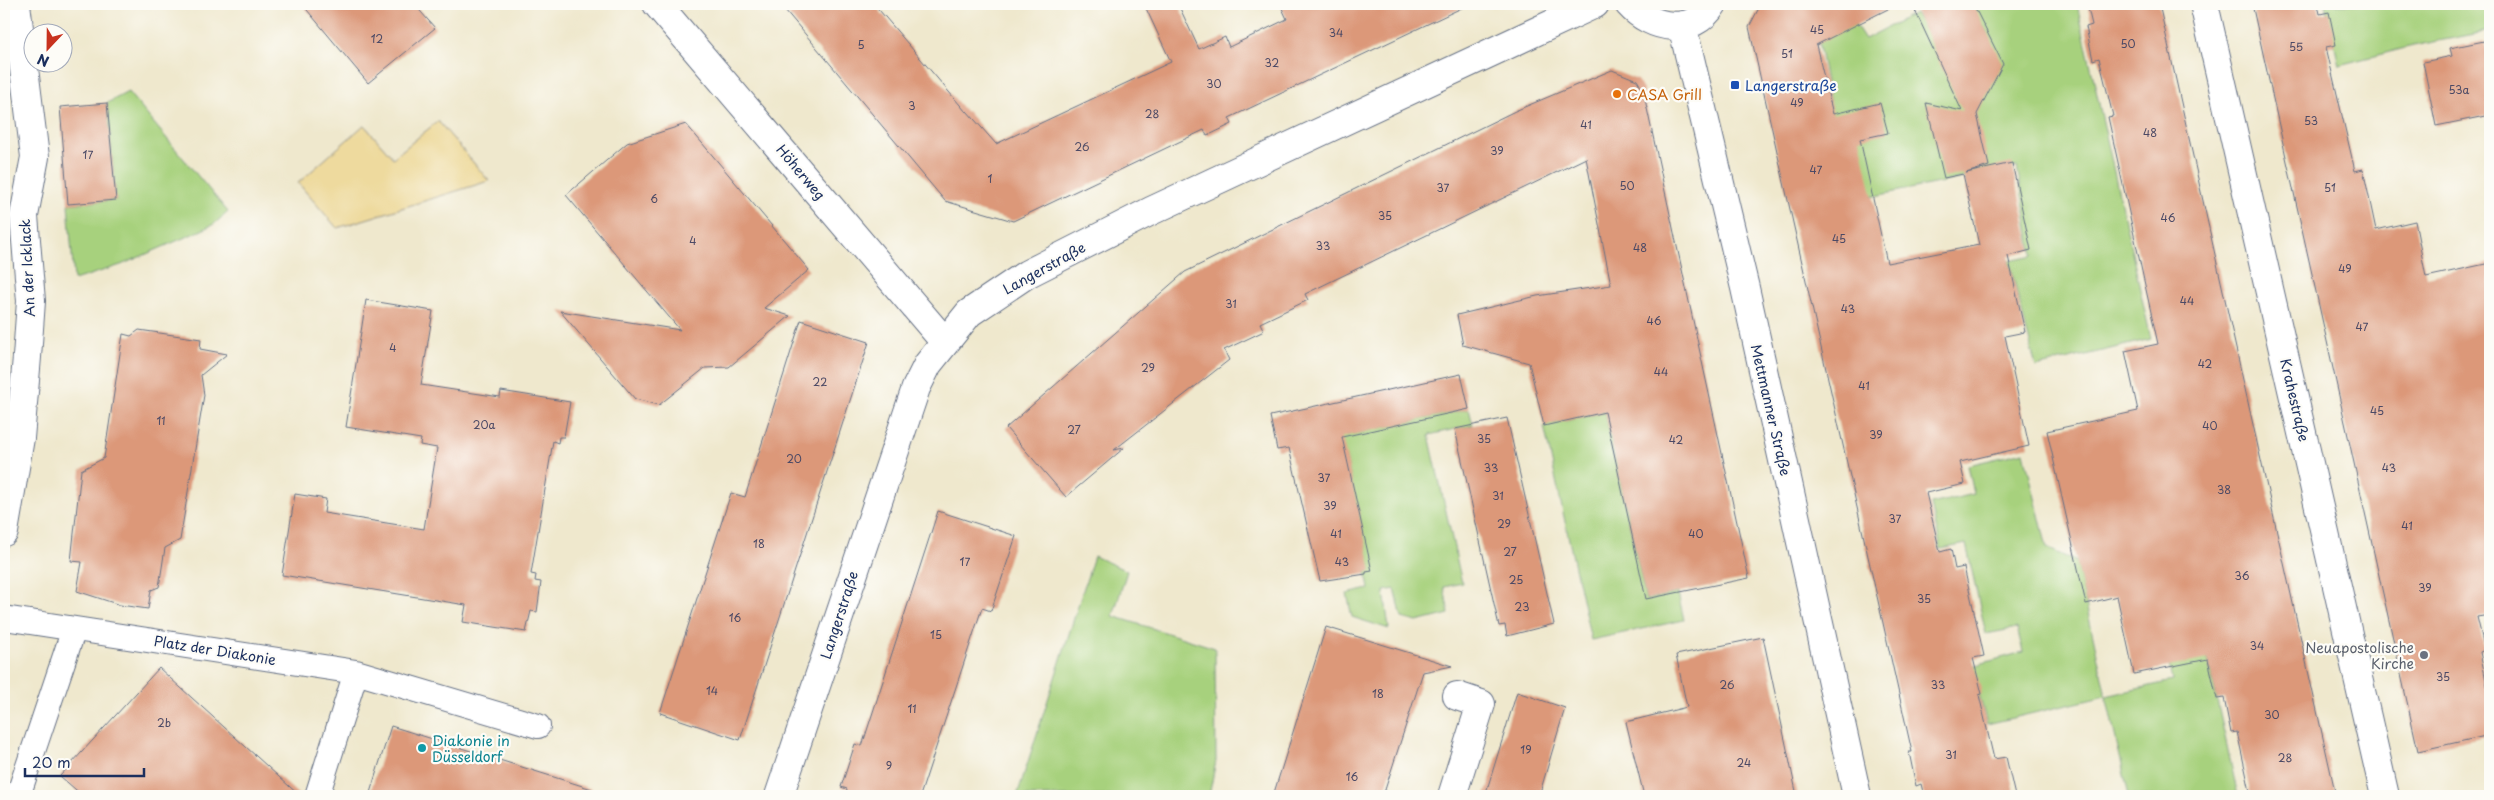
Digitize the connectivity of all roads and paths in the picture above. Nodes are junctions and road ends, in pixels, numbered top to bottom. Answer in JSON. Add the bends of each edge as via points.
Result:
{"nodes":[{"id":1,"x":16,"y":4,"type":"edge"},
{"id":2,"x":657,"y":4,"type":"edge"},
{"id":3,"x":1595,"y":4,"type":"edge"},
{"id":4,"x":1629,"y":4,"type":"edge"},
{"id":5,"x":1713,"y":4,"type":"edge"},
{"id":6,"x":2204,"y":4,"type":"edge"},
{"id":7,"x":1682,"y":25,"type":"junction"},
{"id":8,"x":944,"y":341,"type":"junction"},
{"id":9,"x":4,"y":532,"type":"edge"},
{"id":10,"x":4,"y":618,"type":"edge"},
{"id":11,"x":74,"y":629,"type":"junction"},
{"id":12,"x":356,"y":672,"type":"junction"},
{"id":13,"x":1457,"y":696,"type":"dead end"},
{"id":14,"x":538,"y":726,"type":"dead end"},
{"id":15,"x":18,"y":796,"type":"edge"},
{"id":16,"x":316,"y":796,"type":"edge"},
{"id":17,"x":779,"y":796,"type":"edge"},
{"id":18,"x":1452,"y":796,"type":"edge"},
{"id":19,"x":1857,"y":796,"type":"edge"},
{"id":20,"x":2385,"y":796,"type":"edge"}],
"edges":[{"from":1,"to":9,"type":"street","name":"An der Icklack","via":[[35,157],[24,216],[31,300],[27,357],[20,438]]},
{"from":2,"to":8,"type":"street","name":"Höherweg"},
{"from":3,"to":8,"type":"street","name":"Langerstraße","via":[[1150,211],[1028,274],[969,313]]},
{"from":4,"to":7,"type":"street","via":[[1638,14],[1660,26]]},
{"from":5,"to":7,"type":"street","via":[[1703,16]]},
{"from":6,"to":20,"type":"street","name":"Krahestraße"},
{"from":7,"to":19,"type":"street","name":"Mettmanner Straße","via":[[1745,288]]},
{"from":8,"to":17,"type":"street","name":"Langerstraße","via":[[916,388]]},
{"from":10,"to":11,"type":"street","name":"Platz der Diakonie"},
{"from":11,"to":12,"type":"street","name":"Platz der Diakonie"},
{"from":11,"to":15,"type":"street"},
{"from":12,"to":14,"type":"street","name":"Platz der Diakonie"},
{"from":12,"to":16,"type":"street"},
{"from":13,"to":18,"type":"street","via":[[1481,704]]}]}
